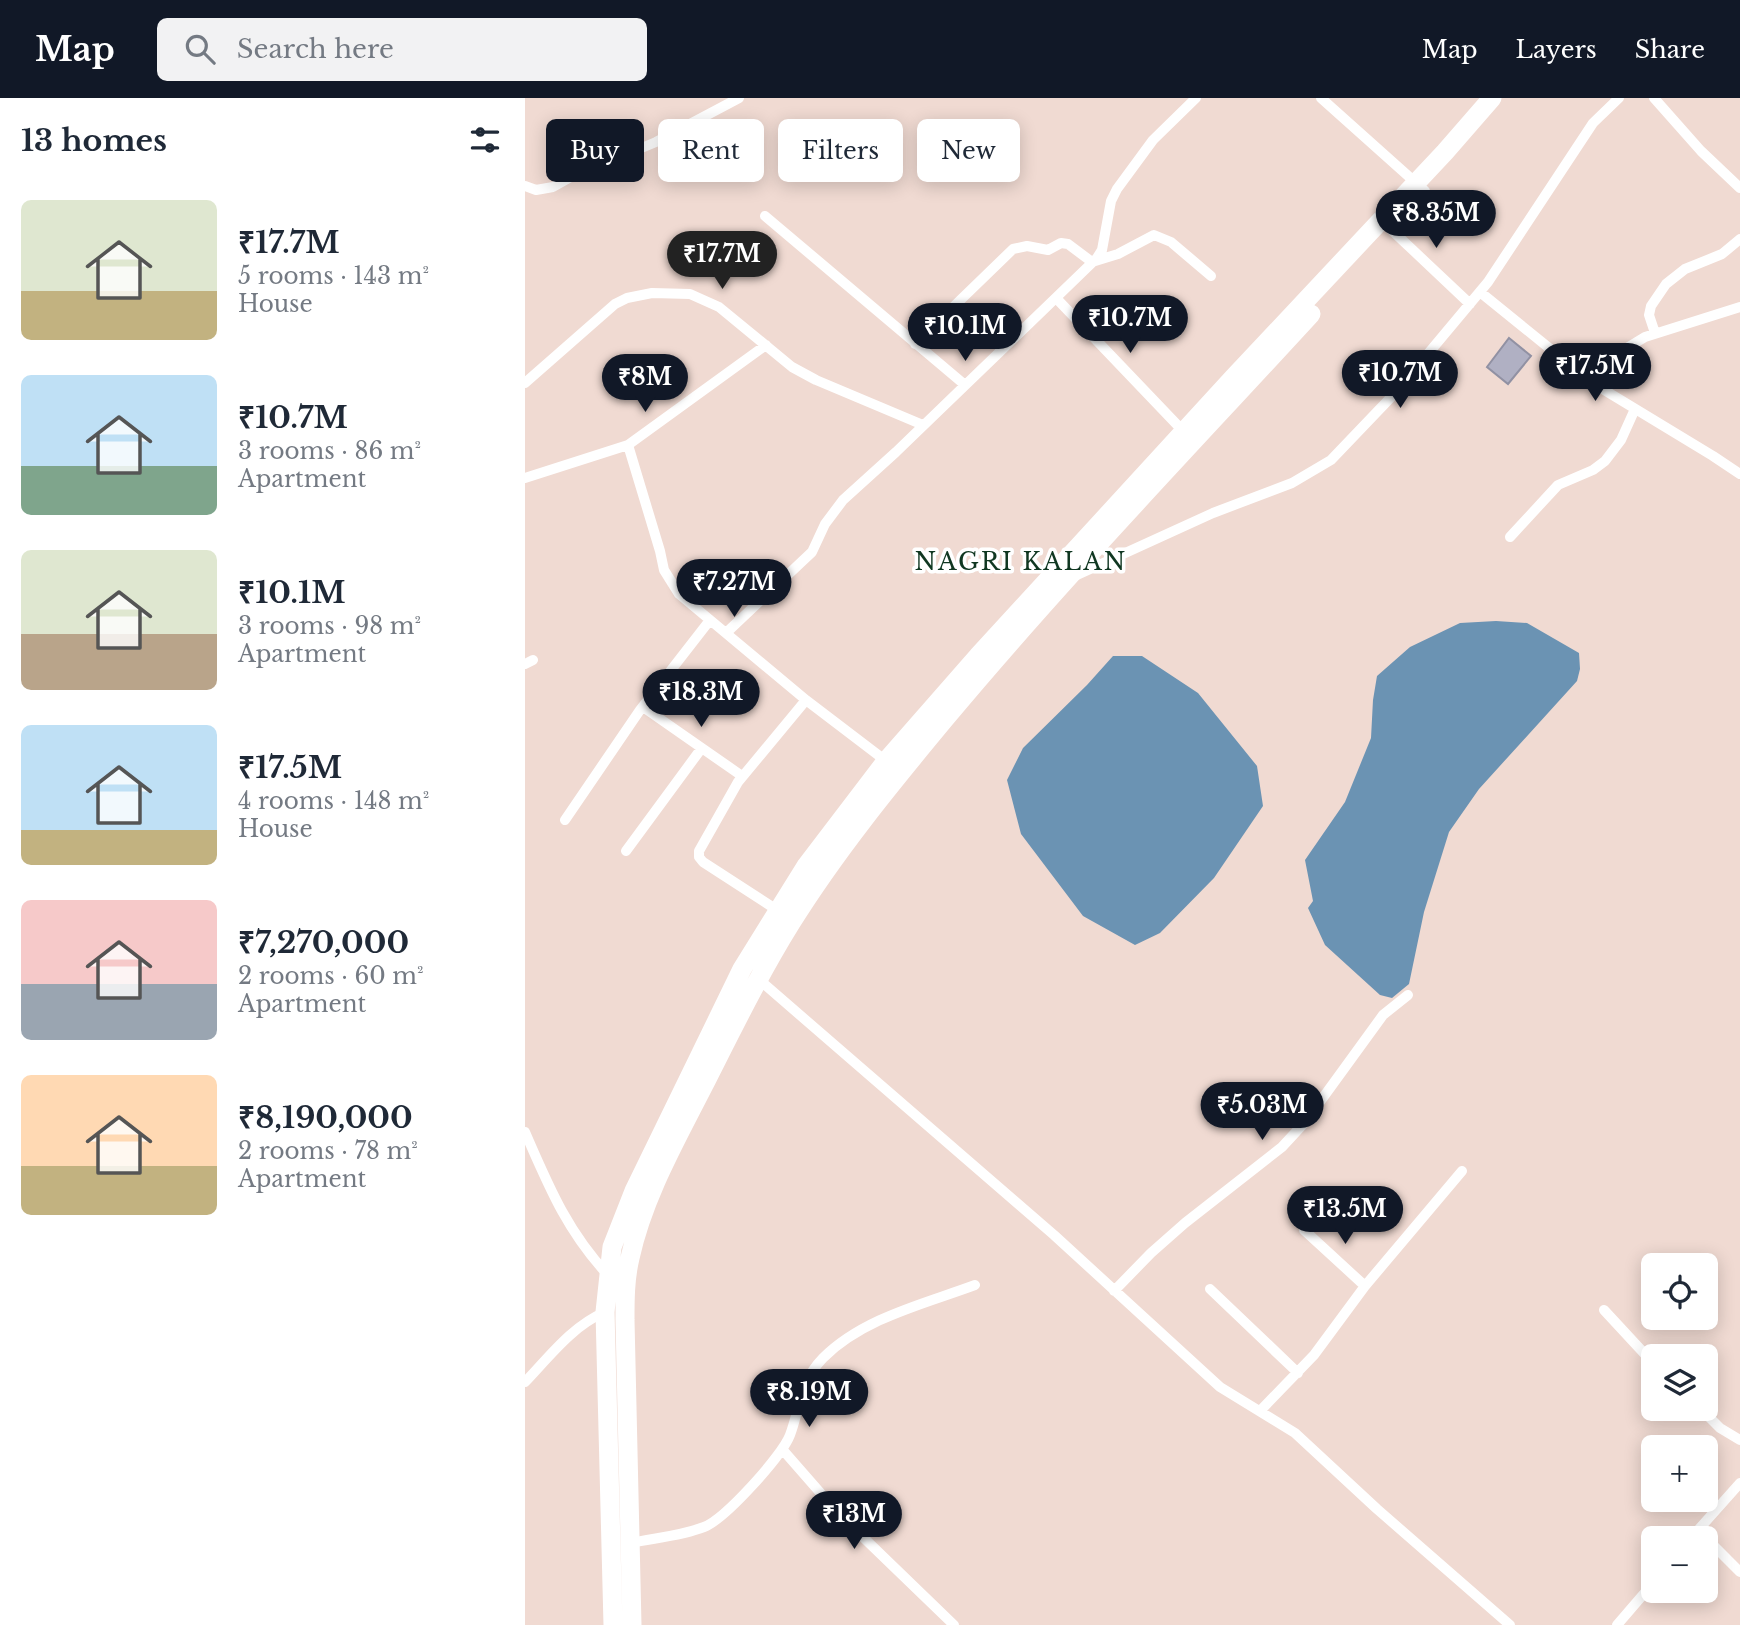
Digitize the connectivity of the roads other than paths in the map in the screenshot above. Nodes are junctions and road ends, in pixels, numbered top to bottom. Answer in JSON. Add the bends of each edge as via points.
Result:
{"nodes":[{"id":1,"x":739,"y":98,"type":"edge"},
{"id":2,"x":1196,"y":98,"type":"edge"},
{"id":3,"x":1321,"y":98,"type":"edge"},
{"id":4,"x":1492,"y":98,"type":"edge"},
{"id":5,"x":1507,"y":98,"type":"edge"},
{"id":6,"x":1619,"y":98,"type":"edge"},
{"id":7,"x":1654,"y":98,"type":"edge"},
{"id":8,"x":525,"y":186,"type":"edge"},
{"id":9,"x":1420,"y":187,"type":"junction"},
{"id":10,"x":1740,"y":188,"type":"edge"},
{"id":11,"x":765,"y":216,"type":"dead end"},
{"id":12,"x":1386,"y":224,"type":"junction"},
{"id":13,"x":1740,"y":239,"type":"edge"},
{"id":14,"x":1092,"y":262,"type":"junction"},
{"id":15,"x":1211,"y":276,"type":"dead end"},
{"id":16,"x":1480,"y":292,"type":"junction"},
{"id":17,"x":1056,"y":298,"type":"junction"},
{"id":18,"x":1470,"y":304,"type":"junction"},
{"id":19,"x":1740,"y":307,"type":"edge"},
{"id":20,"x":1655,"y":333,"type":"junction"},
{"id":21,"x":915,"y":344,"type":"junction"},
{"id":22,"x":766,"y":345,"type":"junction"},
{"id":23,"x":1591,"y":382,"type":"junction"},
{"id":24,"x":525,"y":383,"type":"edge"},
{"id":25,"x":965,"y":386,"type":"junction"},
{"id":26,"x":1635,"y":409,"type":"junction"},
{"id":27,"x":923,"y":425,"type":"junction"},
{"id":28,"x":1184,"y":432,"type":"junction"},
{"id":29,"x":628,"y":445,"type":"junction"},
{"id":30,"x":1740,"y":474,"type":"edge"},
{"id":31,"x":525,"y":478,"type":"edge"},
{"id":32,"x":1510,"y":537,"type":"dead end"},
{"id":33,"x":1068,"y":579,"type":"junction"},
{"id":34,"x":710,"y":620,"type":"junction"},
{"id":35,"x":726,"y":633,"type":"junction"},
{"id":36,"x":806,"y":700,"type":"junction"},
{"id":37,"x":643,"y":707,"type":"junction"},
{"id":38,"x":701,"y":749,"type":"junction"},
{"id":39,"x":886,"y":761,"type":"junction"},
{"id":40,"x":742,"y":776,"type":"junction"},
{"id":41,"x":565,"y":820,"type":"dead end"},
{"id":42,"x":626,"y":851,"type":"dead end"},
{"id":43,"x":777,"y":910,"type":"junction"},
{"id":44,"x":750,"y":974,"type":"junction"},
{"id":45,"x":1408,"y":995,"type":"dead end"},
{"id":46,"x":525,"y":1132,"type":"edge"},
{"id":47,"x":1462,"y":1171,"type":"dead end"},
{"id":48,"x":1304,"y":1230,"type":"dead end"},
{"id":49,"x":608,"y":1275,"type":"junction"},
{"id":50,"x":975,"y":1285,"type":"dead end"},
{"id":51,"x":1365,"y":1286,"type":"junction"},
{"id":52,"x":1210,"y":1289,"type":"dead end"},
{"id":53,"x":1114,"y":1291,"type":"junction"},
{"id":54,"x":1604,"y":1310,"type":"dead end"},
{"id":55,"x":605,"y":1312,"type":"junction"},
{"id":56,"x":1641,"y":1350,"type":"edge"},
{"id":57,"x":1298,"y":1373,"type":"junction"},
{"id":58,"x":525,"y":1382,"type":"edge"},
{"id":59,"x":1261,"y":1411,"type":"junction"},
{"id":60,"x":1713,"y":1421,"type":"edge"},
{"id":61,"x":1740,"y":1440,"type":"edge"},
{"id":62,"x":782,"y":1449,"type":"junction"},
{"id":63,"x":1740,"y":1483,"type":"edge"},
{"id":64,"x":1702,"y":1526,"type":"edge"},
{"id":65,"x":631,"y":1543,"type":"junction"},
{"id":66,"x":1718,"y":1553,"type":"edge"},
{"id":67,"x":1740,"y":1572,"type":"edge"},
{"id":68,"x":1641,"y":1597,"type":"edge"},
{"id":69,"x":614,"y":1625,"type":"edge"},
{"id":70,"x":632,"y":1625,"type":"edge"},
{"id":71,"x":954,"y":1625,"type":"edge"},
{"id":72,"x":1510,"y":1625,"type":"edge"},
{"id":73,"x":1617,"y":1625,"type":"edge"}],
"edges":[{"from":1,"to":8,"type":"street","via":[[656,142],[553,187],[536,190]]},
{"from":2,"to":14,"type":"street","via":[[1153,140],[1117,189],[1102,250]]},
{"from":3,"to":9,"type":"street"},
{"from":4,"to":9,"type":"highway"},
{"from":5,"to":9,"type":"highway"},
{"from":6,"to":16,"type":"street","via":[[1593,123]]},
{"from":7,"to":10,"type":"street"},
{"from":9,"to":12,"type":"highway"},
{"from":11,"to":21,"type":"street"},
{"from":12,"to":18,"type":"street"},
{"from":12,"to":28,"type":"highway"},
{"from":12,"to":33,"type":"highway"},
{"from":13,"to":20,"type":"street","via":[[1666,284],[1651,306]]},
{"from":14,"to":15,"type":"street","via":[[1154,235],[1171,242]]},
{"from":14,"to":17,"type":"street"},
{"from":14,"to":21,"type":"street","via":[[1068,244],[1048,250],[1013,249]]},
{"from":16,"to":18,"type":"street"},
{"from":16,"to":23,"type":"street"},
{"from":17,"to":25,"type":"street"},
{"from":17,"to":28,"type":"street"},
{"from":18,"to":33,"type":"street","via":[[1387,402],[1313,473]]},
{"from":19,"to":20,"type":"street"},
{"from":20,"to":23,"type":"street","via":[[1617,354]]},
{"from":21,"to":25,"type":"street"},
{"from":22,"to":24,"type":"street","via":[[705,300],[690,294],[652,293],[615,304]]},
{"from":22,"to":27,"type":"street","via":[[816,380]]},
{"from":22,"to":29,"type":"street"},
{"from":23,"to":26,"type":"street"},
{"from":25,"to":27,"type":"street"},
{"from":26,"to":30,"type":"street"},
{"from":26,"to":32,"type":"street","via":[[1614,452],[1593,470],[1558,485]]},
{"from":27,"to":35,"type":"street","via":[[843,500],[812,552]]},
{"from":28,"to":39,"type":"highway"},
{"from":29,"to":31,"type":"street"},
{"from":29,"to":34,"type":"street","via":[[664,570],[679,594]]},
{"from":33,"to":44,"type":"highway","via":[[887,789]]},
{"from":34,"to":35,"type":"street"},
{"from":34,"to":37,"type":"street"},
{"from":35,"to":36,"type":"street"},
{"from":36,"to":39,"type":"street"},
{"from":36,"to":40,"type":"street"},
{"from":37,"to":38,"type":"street"},
{"from":37,"to":41,"type":"street"},
{"from":38,"to":40,"type":"street"},
{"from":38,"to":42,"type":"street"},
{"from":39,"to":43,"type":"highway"},
{"from":40,"to":43,"type":"street","via":[[709,830],[699,857]]},
{"from":43,"to":44,"type":"highway"},
{"from":44,"to":49,"type":"highway","via":[[633,1191],[612,1247]]},
{"from":44,"to":53,"type":"street","via":[[1054,1234]]},
{"from":44,"to":65,"type":"highway","via":[[640,1221],[629,1260],[625,1320]]},
{"from":45,"to":53,"type":"street","via":[[1383,1015],[1282,1147],[1176,1231]]},
{"from":46,"to":49,"type":"street","via":[[575,1236]]},
{"from":47,"to":51,"type":"street"},
{"from":48,"to":51,"type":"street"},
{"from":49,"to":55,"type":"highway"},
{"from":50,"to":62,"type":"street","via":[[846,1338],[809,1374],[789,1440]]},
{"from":51,"to":57,"type":"street"},
{"from":52,"to":57,"type":"street"},
{"from":53,"to":59,"type":"street","via":[[1220,1387]]},
{"from":54,"to":56,"type":"street"},
{"from":55,"to":58,"type":"street","via":[[571,1333]]},
{"from":55,"to":69,"type":"highway"},
{"from":57,"to":59,"type":"street"},
{"from":59,"to":72,"type":"street","via":[[1295,1433]]},
{"from":60,"to":61,"type":"street"},
{"from":62,"to":65,"type":"street","via":[[714,1522]]},
{"from":62,"to":71,"type":"street","via":[[838,1513]]},
{"from":63,"to":64,"type":"street"},
{"from":65,"to":70,"type":"highway"},
{"from":66,"to":67,"type":"street"},
{"from":68,"to":73,"type":"street"}]}
